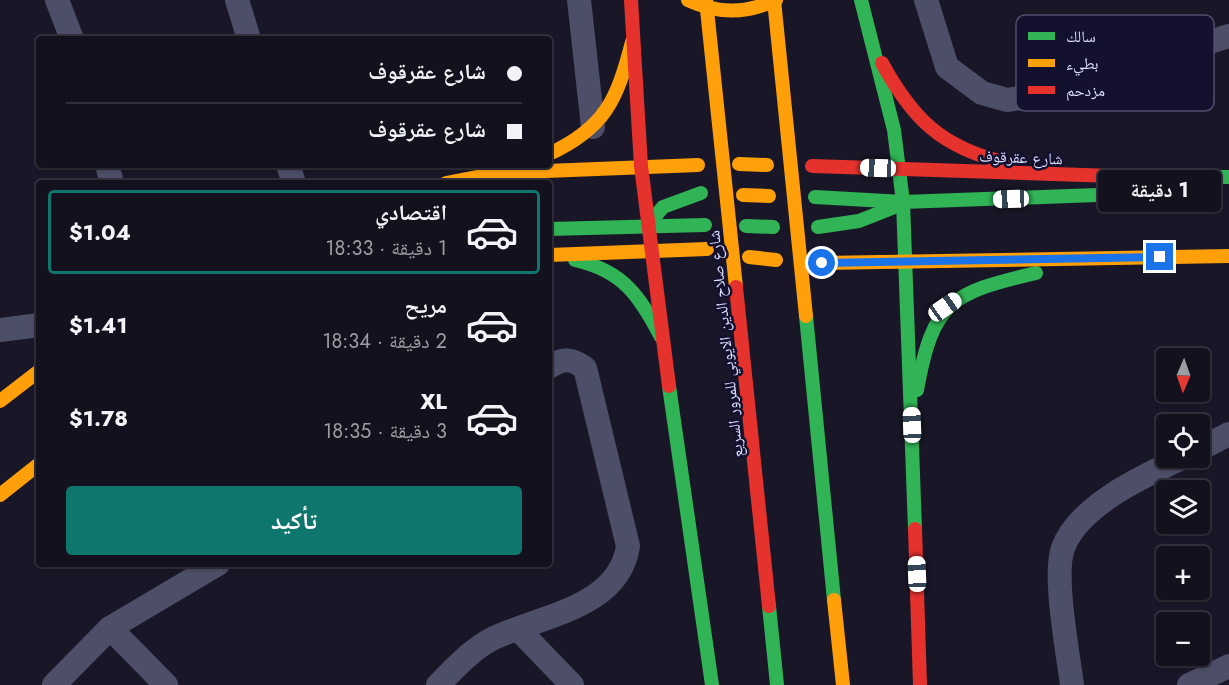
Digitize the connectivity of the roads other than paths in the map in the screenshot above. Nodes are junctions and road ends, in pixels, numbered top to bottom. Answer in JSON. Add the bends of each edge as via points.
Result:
{"nodes":[{"id":1,"x":57,"y":0,"type":"edge"},
{"id":2,"x":237,"y":0,"type":"edge"},
{"id":3,"x":579,"y":0,"type":"edge"},
{"id":4,"x":632,"y":0,"type":"edge"},
{"id":5,"x":688,"y":0,"type":"edge"},
{"id":6,"x":706,"y":0,"type":"edge"},
{"id":7,"x":775,"y":0,"type":"edge"},
{"id":8,"x":861,"y":0,"type":"edge"},
{"id":9,"x":926,"y":0,"type":"edge"},
{"id":10,"x":71,"y":36,"type":"edge"},
{"id":11,"x":248,"y":36,"type":"edge"},
{"id":12,"x":1229,"y":36,"type":"edge"},
{"id":13,"x":1214,"y":41,"type":"edge"},
{"id":14,"x":633,"y":42,"type":"junction"},
{"id":15,"x":876,"y":52,"type":"junction"},
{"id":16,"x":1016,"y":99,"type":"edge"},
{"id":17,"x":593,"y":128,"type":"junction"},
{"id":18,"x":552,"y":153,"type":"edge"},
{"id":19,"x":739,"y":164,"type":"dead end"},
{"id":20,"x":698,"y":165,"type":"dead end"},
{"id":21,"x":767,"y":165,"type":"dead end"},
{"id":22,"x":641,"y":166,"type":"junction"},
{"id":23,"x":812,"y":166,"type":"dead end"},
{"id":24,"x":511,"y":168,"type":"edge"},
{"id":25,"x":900,"y":169,"type":"junction"},
{"id":26,"x":497,"y":173,"type":"junction"},
{"id":27,"x":1070,"y":175,"type":"junction"},
{"id":28,"x":1223,"y":177,"type":"edge"},
{"id":29,"x":461,"y":180,"type":"edge"},
{"id":30,"x":1133,"y":191,"type":"dead end"},
{"id":31,"x":701,"y":193,"type":"dead end"},
{"id":32,"x":1113,"y":193,"type":"dead end"},
{"id":33,"x":743,"y":195,"type":"dead end"},
{"id":34,"x":769,"y":196,"type":"dead end"},
{"id":35,"x":815,"y":197,"type":"dead end"},
{"id":36,"x":903,"y":202,"type":"junction"},
{"id":37,"x":648,"y":225,"type":"junction"},
{"id":38,"x":705,"y":225,"type":"dead end"},
{"id":39,"x":746,"y":226,"type":"dead end"},
{"id":40,"x":773,"y":227,"type":"dead end"},
{"id":41,"x":818,"y":227,"type":"dead end"},
{"id":42,"x":552,"y":229,"type":"edge"},
{"id":43,"x":707,"y":249,"type":"dead end"},
{"id":44,"x":651,"y":250,"type":"junction"},
{"id":45,"x":1229,"y":254,"type":"edge"},
{"id":46,"x":552,"y":256,"type":"edge"},
{"id":47,"x":552,"y":257,"type":"edge"},
{"id":48,"x":749,"y":257,"type":"dead end"},
{"id":49,"x":1118,"y":257,"type":"junction"},
{"id":50,"x":776,"y":260,"type":"dead end"},
{"id":51,"x":906,"y":261,"type":"junction"},
{"id":52,"x":822,"y":263,"type":"dead end"},
{"id":53,"x":36,"y":325,"type":"edge"},
{"id":54,"x":0,"y":330,"type":"edge"},
{"id":55,"x":663,"y":343,"type":"junction"},
{"id":56,"x":552,"y":365,"type":"edge"},
{"id":57,"x":36,"y":373,"type":"edge"},
{"id":58,"x":0,"y":401,"type":"edge"},
{"id":59,"x":912,"y":425,"type":"junction"},
{"id":60,"x":1229,"y":434,"type":"edge"},
{"id":61,"x":1210,"y":444,"type":"edge"},
{"id":62,"x":36,"y":466,"type":"edge"},
{"id":63,"x":1164,"y":468,"type":"edge"},
{"id":64,"x":0,"y":495,"type":"edge"},
{"id":65,"x":213,"y":567,"type":"edge"},
{"id":66,"x":110,"y":628,"type":"junction"},
{"id":67,"x":518,"y":629,"type":"junction"},
{"id":68,"x":1229,"y":666,"type":"edge"},
{"id":69,"x":54,"y":685,"type":"edge"},
{"id":70,"x":166,"y":685,"type":"edge"},
{"id":71,"x":438,"y":685,"type":"edge"},
{"id":72,"x":572,"y":685,"type":"edge"},
{"id":73,"x":712,"y":685,"type":"edge"},
{"id":74,"x":777,"y":685,"type":"edge"},
{"id":75,"x":843,"y":685,"type":"edge"},
{"id":76,"x":920,"y":685,"type":"edge"},
{"id":77,"x":1072,"y":685,"type":"edge"},
{"id":78,"x":1189,"y":685,"type":"edge"}],
"edges":[{"from":1,"to":10,"type":"street"},
{"from":2,"to":11,"type":"street"},
{"from":3,"to":17,"type":"street"},
{"from":4,"to":14,"type":"main road"},
{"from":5,"to":7,"type":"main road","via":[[728,12],[759,8]]},
{"from":6,"to":74,"type":"main road","name":"شارع صلاح الدين الايوبي للمرور السريع"},
{"from":7,"to":75,"type":"main road"},
{"from":8,"to":15,"type":"main road"},
{"from":9,"to":16,"type":"street","via":[[947,67],[982,93]]},
{"from":12,"to":13,"type":"street"},
{"from":14,"to":17,"type":"main road","via":[[617,89]]},
{"from":14,"to":22,"type":"main road"},
{"from":15,"to":25,"type":"main road"},
{"from":15,"to":27,"type":"main road","via":[[912,114],[938,135],[964,151],[997,161]]},
{"from":17,"to":18,"type":"main road"},
{"from":19,"to":21,"type":"main road"},
{"from":20,"to":22,"type":"main road"},
{"from":22,"to":26,"type":"main road"},
{"from":22,"to":37,"type":"main road"},
{"from":23,"to":25,"type":"main road","name":"شارع عقرقوف"},
{"from":24,"to":26,"type":"main road"},
{"from":25,"to":27,"type":"main road","name":"شارع عقرقوف"},
{"from":25,"to":36,"type":"main road"},
{"from":26,"to":29,"type":"main road"},
{"from":27,"to":28,"type":"main road","name":"شارع عقرقوف"},
{"from":28,"to":30,"type":"main road"},
{"from":31,"to":37,"type":"main road","via":[[672,201],[653,214]]},
{"from":32,"to":36,"type":"main road"},
{"from":33,"to":34,"type":"main road"},
{"from":35,"to":36,"type":"main road"},
{"from":36,"to":41,"type":"main road","via":[[869,219]]},
{"from":36,"to":51,"type":"main road"},
{"from":37,"to":38,"type":"main road"},
{"from":37,"to":42,"type":"main road"},
{"from":37,"to":44,"type":"main road"},
{"from":39,"to":40,"type":"main road"},
{"from":43,"to":44,"type":"main road"},
{"from":44,"to":46,"type":"main road"},
{"from":44,"to":55,"type":"main road"},
{"from":45,"to":49,"type":"main road"},
{"from":47,"to":55,"type":"main road","via":[[595,265],[617,274],[646,307]]},
{"from":48,"to":50,"type":"main road"},
{"from":49,"to":51,"type":"main road"},
{"from":49,"to":59,"type":"main road","via":[[979,287],[945,307],[926,337]]},
{"from":51,"to":52,"type":"main road"},
{"from":51,"to":59,"type":"main road"},
{"from":53,"to":54,"type":"street"},
{"from":55,"to":73,"type":"main road"},
{"from":56,"to":67,"type":"street","via":[[573,360],[585,368],[628,546],[616,576],[594,596],[561,614]]},
{"from":57,"to":58,"type":"main road"},
{"from":59,"to":76,"type":"main road"},
{"from":60,"to":61,"type":"street"},
{"from":62,"to":64,"type":"main road"},
{"from":63,"to":77,"type":"street","via":[[1107,499],[1075,527],[1063,548],[1060,574]]},
{"from":65,"to":66,"type":"street"},
{"from":66,"to":69,"type":"street"},
{"from":66,"to":70,"type":"street"},
{"from":67,"to":71,"type":"street","via":[[479,646]]},
{"from":67,"to":72,"type":"street"},
{"from":68,"to":78,"type":"street"}]}
